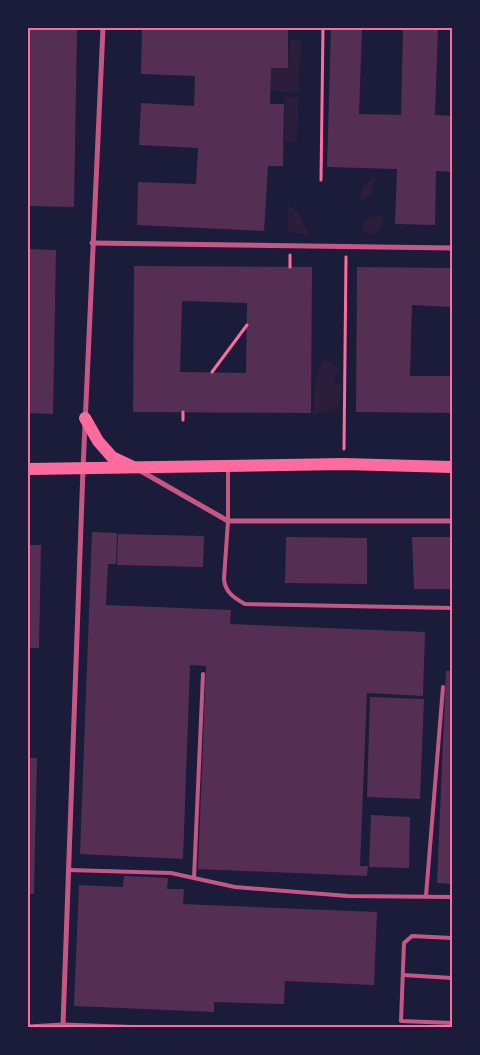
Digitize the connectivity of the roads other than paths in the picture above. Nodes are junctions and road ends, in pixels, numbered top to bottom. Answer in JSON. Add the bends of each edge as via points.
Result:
{"nodes":[{"id":1,"x":104,"y":28,"type":"edge"},
{"id":2,"x":92,"y":243,"type":"junction"},
{"id":3,"x":452,"y":248,"type":"edge"},
{"id":4,"x":85,"y":418,"type":"junction"},
{"id":5,"x":228,"y":467,"type":"junction"},
{"id":6,"x":452,"y":467,"type":"edge"},
{"id":7,"x":135,"y":468,"type":"junction"},
{"id":8,"x":28,"y":469,"type":"edge"},
{"id":9,"x":83,"y":469,"type":"junction"},
{"id":10,"x":228,"y":521,"type":"junction"},
{"id":11,"x":452,"y":521,"type":"edge"},
{"id":12,"x":452,"y":608,"type":"edge"},
{"id":13,"x":203,"y":674,"type":"dead end"},
{"id":14,"x":443,"y":687,"type":"dead end"},
{"id":15,"x":68,"y":870,"type":"junction"},
{"id":16,"x":194,"y":878,"type":"junction"},
{"id":17,"x":426,"y":896,"type":"junction"},
{"id":18,"x":452,"y":897,"type":"edge"},
{"id":19,"x":452,"y":938,"type":"edge"},
{"id":20,"x":403,"y":975,"type":"junction"},
{"id":21,"x":452,"y":978,"type":"edge"},
{"id":22,"x":452,"y":1023,"type":"edge"},
{"id":23,"x":62,"y":1025,"type":"junction"},
{"id":24,"x":28,"y":1027,"type":"edge"},
{"id":25,"x":145,"y":1028,"type":"edge"}],
"edges":[{"from":1,"to":2,"type":"street"},
{"from":2,"to":3,"type":"street"},
{"from":2,"to":4,"type":"street"},
{"from":4,"to":7,"type":"main road","via":[[112,457]]},
{"from":4,"to":9,"type":"street"},
{"from":5,"to":6,"type":"main road","via":[[344,464]]},
{"from":5,"to":7,"type":"main road"},
{"from":5,"to":10,"type":"lane"},
{"from":7,"to":9,"type":"main road"},
{"from":7,"to":10,"type":"street"},
{"from":8,"to":9,"type":"main road"},
{"from":9,"to":15,"type":"street"},
{"from":10,"to":11,"type":"street"},
{"from":10,"to":12,"type":"lane","via":[[225,587],[234,598],[245,604]]},
{"from":13,"to":16,"type":"lane"},
{"from":14,"to":17,"type":"lane"},
{"from":15,"to":16,"type":"lane","via":[[171,873]]},
{"from":15,"to":23,"type":"street"},
{"from":16,"to":17,"type":"lane","via":[[234,887],[348,896]]},
{"from":17,"to":18,"type":"lane"},
{"from":19,"to":20,"type":"lane","via":[[412,936],[407,939],[404,943]]},
{"from":20,"to":21,"type":"lane"},
{"from":20,"to":22,"type":"lane","via":[[401,1021]]},
{"from":23,"to":24,"type":"street"},
{"from":23,"to":25,"type":"street"}]}
